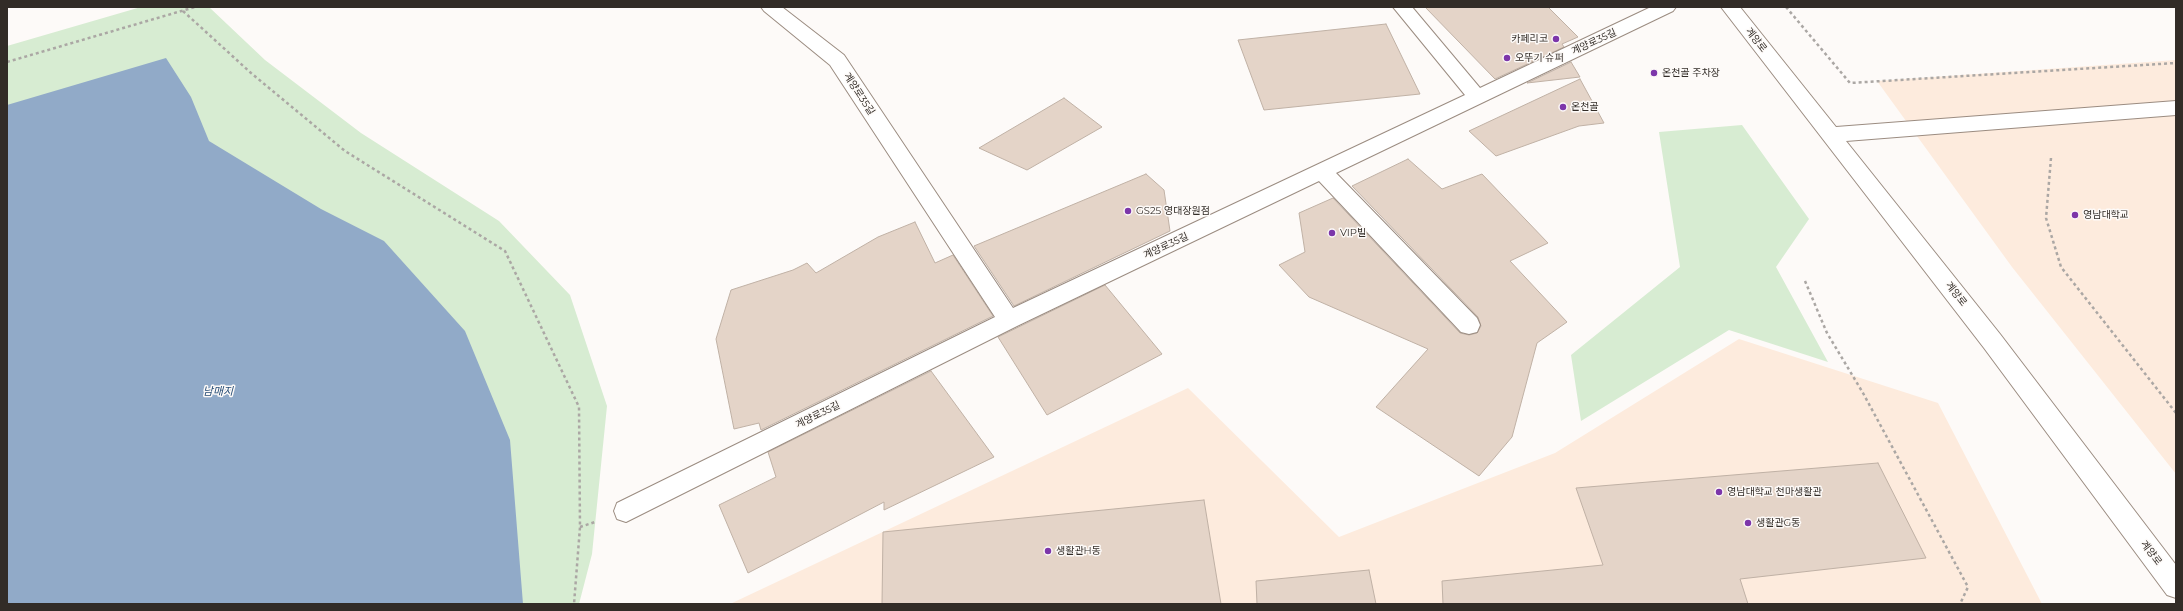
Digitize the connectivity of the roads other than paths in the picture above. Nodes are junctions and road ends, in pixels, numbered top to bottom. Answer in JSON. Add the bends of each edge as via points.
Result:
{"nodes":[{"id":1,"x":770,"y":7,"type":"edge"},
{"id":2,"x":1402,"y":7,"type":"edge"},
{"id":3,"x":1667,"y":7,"type":"edge"},
{"id":4,"x":1730,"y":7,"type":"edge"},
{"id":5,"x":1477,"y":97,"type":"junction"},
{"id":6,"x":2176,"y":108,"type":"edge"},
{"id":7,"x":1832,"y":135,"type":"junction"},
{"id":8,"x":1322,"y":171,"type":"junction"},
{"id":9,"x":1009,"y":320,"type":"junction"},
{"id":10,"x":1469,"y":325,"type":"dead end"},
{"id":11,"x":626,"y":511,"type":"dead end"},
{"id":12,"x":2176,"y":586,"type":"edge"}],
"edges":[{"from":1,"to":9,"type":"street","name":"계양로35길","via":[[837,60]]},
{"from":2,"to":5,"type":"street"},
{"from":3,"to":5,"type":"street","name":"계양로35길"},
{"from":4,"to":7,"type":"street","name":"계양로"},
{"from":5,"to":8,"type":"street","name":"계양로35길"},
{"from":6,"to":7,"type":"street"},
{"from":7,"to":12,"type":"street","name":"계양로","via":[[1992,341]]},
{"from":8,"to":9,"type":"street","name":"계양로35길"},
{"from":8,"to":10,"type":"street"},
{"from":9,"to":11,"type":"street","name":"계양로35길"}]}
